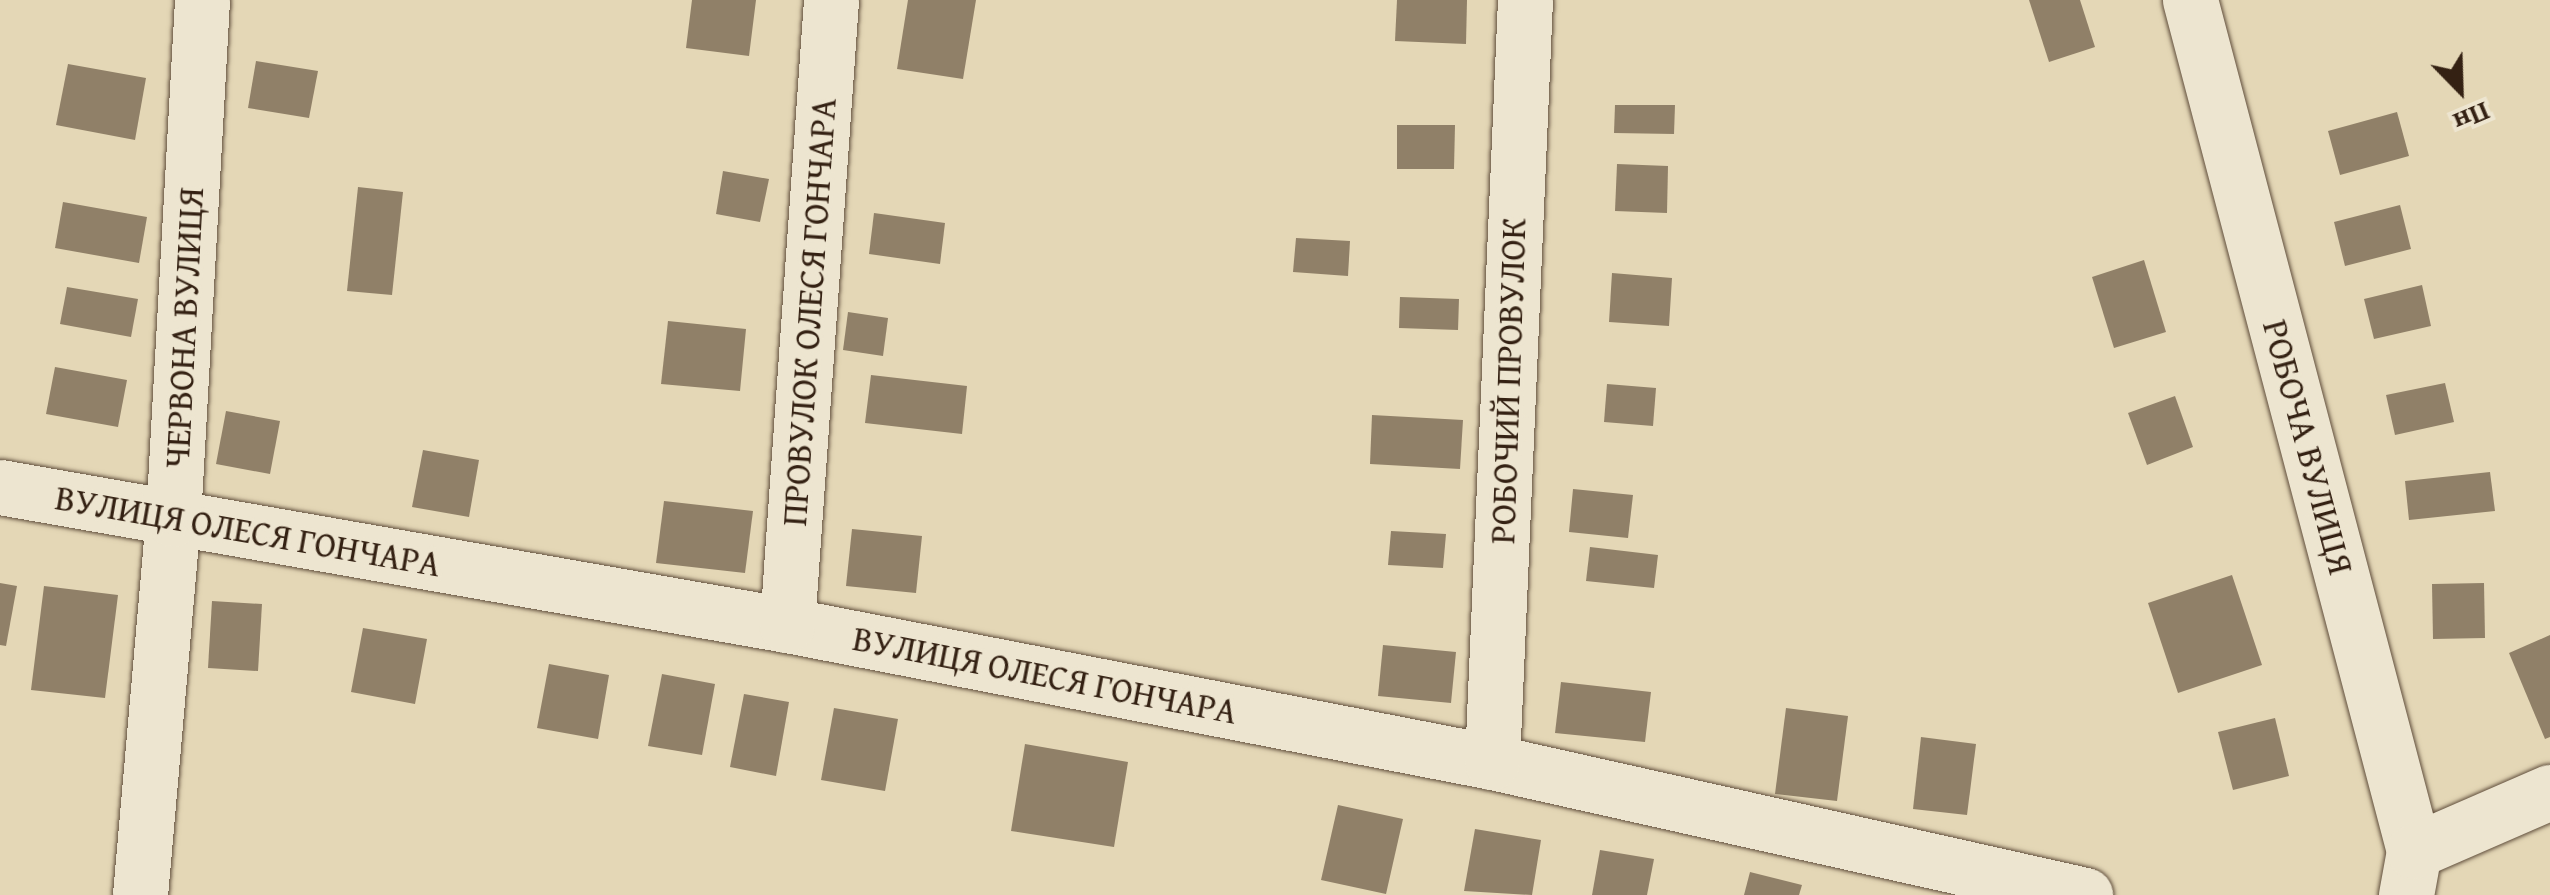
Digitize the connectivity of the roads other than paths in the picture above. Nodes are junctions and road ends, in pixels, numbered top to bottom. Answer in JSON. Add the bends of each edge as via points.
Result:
{"nodes":[{"id":1,"x":202,"y":0,"type":"edge"},
{"id":2,"x":831,"y":0,"type":"edge"},
{"id":3,"x":1525,"y":0,"type":"edge"},
{"id":4,"x":2190,"y":0,"type":"edge"},
{"id":5,"x":0,"y":487,"type":"edge"},
{"id":6,"x":173,"y":519,"type":"junction"},
{"id":7,"x":787,"y":625,"type":"junction"},
{"id":8,"x":1492,"y":762,"type":"junction"},
{"id":9,"x":2550,"y":792,"type":"edge"},
{"id":10,"x":2410,"y":873,"type":"edge"},
{"id":11,"x":140,"y":895,"type":"edge"},
{"id":12,"x":2085,"y":895,"type":"edge"}],
"edges":[{"from":1,"to":6,"type":"street","name":"ЧЕРВОНА ВУЛИЦЯ"},
{"from":2,"to":7,"type":"street","name":"ПРОВУЛОК ОЛЕСЯ ГОНЧАРА"},
{"from":3,"to":8,"type":"street","name":"РОБОЧИЙ ПРОВУЛОК"},
{"from":4,"to":10,"type":"street","name":"РОБОЧА ВУЛИЦЯ"},
{"from":5,"to":6,"type":"street","name":"ВУЛИЦЯ ОЛЕСЯ ГОНЧАРА"},
{"from":6,"to":7,"type":"street","name":"ВУЛИЦЯ ОЛЕСЯ ГОНЧАРА"},
{"from":6,"to":11,"type":"street","name":"ЧЕРВОНА ВУЛИЦЯ"},
{"from":7,"to":8,"type":"street","name":"ВУЛИЦЯ ОЛЕСЯ ГОНЧАРА"},
{"from":8,"to":12,"type":"street","name":"ВУЛИЦЯ ОЛЕСЯ ГОНЧАРА"},
{"from":9,"to":10,"type":"street"}]}
